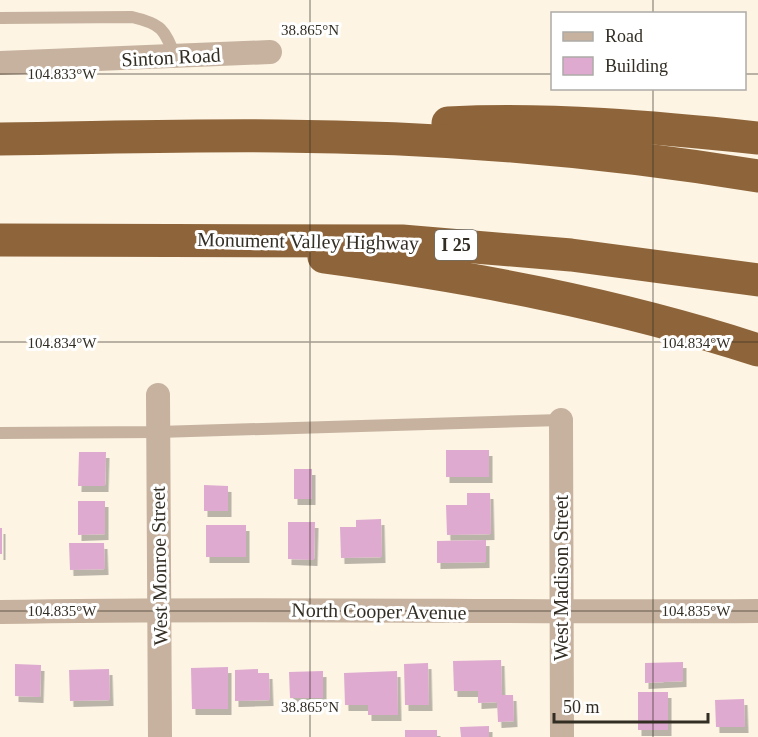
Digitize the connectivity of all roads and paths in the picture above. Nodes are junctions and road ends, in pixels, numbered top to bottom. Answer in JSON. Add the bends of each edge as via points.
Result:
{"nodes":[{"id":1,"x":0,"y":18,"type":"edge"},
{"id":2,"x":270,"y":52,"type":"dead end"},
{"id":3,"x":175,"y":56,"type":"junction"},
{"id":4,"x":0,"y":63,"type":"edge"},
{"id":5,"x":278,"y":135,"type":"junction"},
{"id":6,"x":758,"y":138,"type":"edge"},
{"id":7,"x":0,"y":139,"type":"edge"},
{"id":8,"x":758,"y":176,"type":"edge"},
{"id":9,"x":0,"y":240,"type":"edge"},
{"id":10,"x":153,"y":240,"type":"junction"},
{"id":11,"x":758,"y":280,"type":"edge"},
{"id":12,"x":758,"y":350,"type":"edge"},
{"id":13,"x":158,"y":395,"type":"dead end"},
{"id":14,"x":561,"y":420,"type":"joint"},
{"id":15,"x":158,"y":432,"type":"junction"},
{"id":16,"x":0,"y":433,"type":"edge"},
{"id":17,"x":160,"y":609,"type":"junction"},
{"id":18,"x":758,"y":611,"type":"edge"},
{"id":19,"x":0,"y":612,"type":"edge"},
{"id":20,"x":560,"y":613,"type":"junction"},
{"id":21,"x":160,"y":737,"type":"edge"},
{"id":22,"x":562,"y":737,"type":"edge"}],
"edges":[{"from":1,"to":3,"type":"lane","via":[[132,17],[152,21],[164,30]]},
{"from":2,"to":3,"type":"street","name":"Sinton Road"},
{"from":3,"to":4,"type":"street","name":"Sinton Road"},
{"from":5,"to":6,"type":"highway","via":[[511,122],[669,128]]},
{"from":5,"to":7,"type":"highway"},
{"from":5,"to":8,"type":"highway","via":[[520,147]]},
{"from":9,"to":10,"type":"highway","name":"Monument Valley Highway","number":"I 25"},
{"from":10,"to":11,"type":"highway","name":"Monument Valley Highway","number":"I 25","via":[[333,239],[470,245],[650,263]]},
{"from":10,"to":12,"type":"highway","via":[[281,252],[494,283],[605,306]]},
{"from":13,"to":15,"type":"street","name":"West Monroe Street"},
{"from":14,"to":15,"type":"lane"},
{"from":14,"to":20,"type":"street","name":"West Madison Street"},
{"from":15,"to":16,"type":"lane"},
{"from":15,"to":17,"type":"street","name":"West Monroe Street"},
{"from":17,"to":19,"type":"street","name":"North Cooper Avenue"},
{"from":17,"to":20,"type":"street","name":"North Cooper Avenue"},
{"from":17,"to":21,"type":"street","name":"West Monroe Street"},
{"from":18,"to":20,"type":"street","name":"North Cooper Avenue"},
{"from":20,"to":22,"type":"street","name":"West Madison Street"}]}
